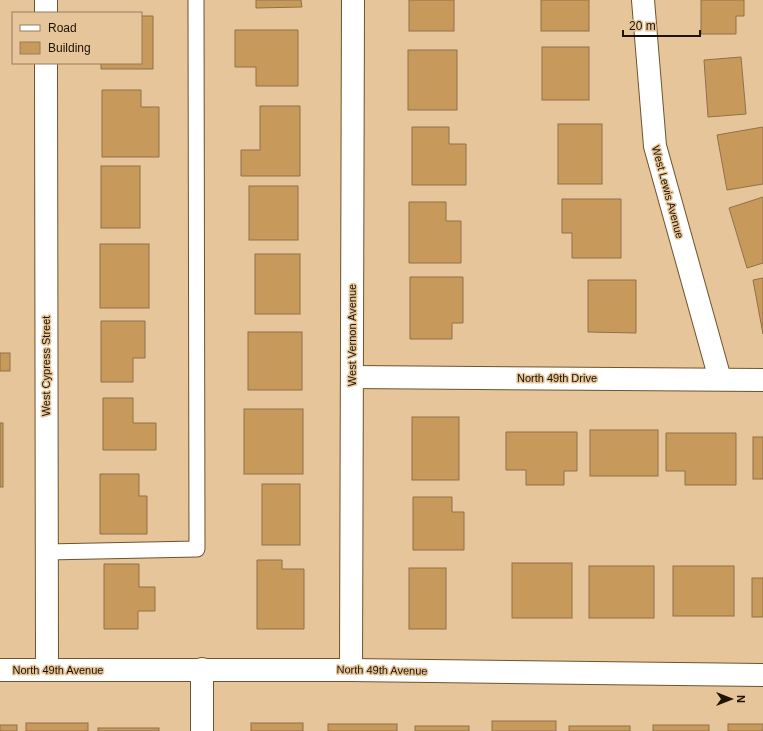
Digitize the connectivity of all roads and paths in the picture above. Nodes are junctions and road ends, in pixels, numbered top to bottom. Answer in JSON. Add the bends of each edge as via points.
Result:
{"nodes":[{"id":1,"x":46,"y":0,"type":"edge"},
{"id":2,"x":196,"y":0,"type":"edge"},
{"id":3,"x":353,"y":0,"type":"edge"},
{"id":4,"x":643,"y":0,"type":"edge"},
{"id":5,"x":46,"y":12,"type":"edge"},
{"id":6,"x":46,"y":64,"type":"edge"},
{"id":7,"x":352,"y":377,"type":"junction"},
{"id":8,"x":720,"y":379,"type":"junction"},
{"id":9,"x":763,"y":380,"type":"edge"},
{"id":10,"x":46,"y":552,"type":"junction"},
{"id":11,"x":47,"y":669,"type":"junction"},
{"id":12,"x":202,"y":669,"type":"junction"},
{"id":13,"x":0,"y":670,"type":"edge"},
{"id":14,"x":351,"y":670,"type":"junction"},
{"id":15,"x":763,"y":675,"type":"edge"},
{"id":16,"x":202,"y":731,"type":"edge"}],
"edges":[{"from":1,"to":5,"type":"street"},
{"from":2,"to":10,"type":"lane","via":[[197,549]]},
{"from":3,"to":7,"type":"street","name":"West Vernon Avenue"},
{"from":4,"to":8,"type":"street","name":"West Lewis Avenue","via":[[655,146]]},
{"from":6,"to":10,"type":"street","name":"West Cypress Street"},
{"from":7,"to":8,"type":"street","name":"North 49th Drive"},
{"from":7,"to":14,"type":"street","name":"West Vernon Avenue"},
{"from":8,"to":9,"type":"street","name":"North 49th Drive"},
{"from":10,"to":11,"type":"street","name":"West Cypress Street"},
{"from":11,"to":12,"type":"street","name":"North 49th Avenue"},
{"from":11,"to":13,"type":"street","name":"North 49th Avenue"},
{"from":12,"to":14,"type":"street","name":"North 49th Avenue"},
{"from":12,"to":16,"type":"street"},
{"from":14,"to":15,"type":"street","name":"North 49th Avenue"}]}
